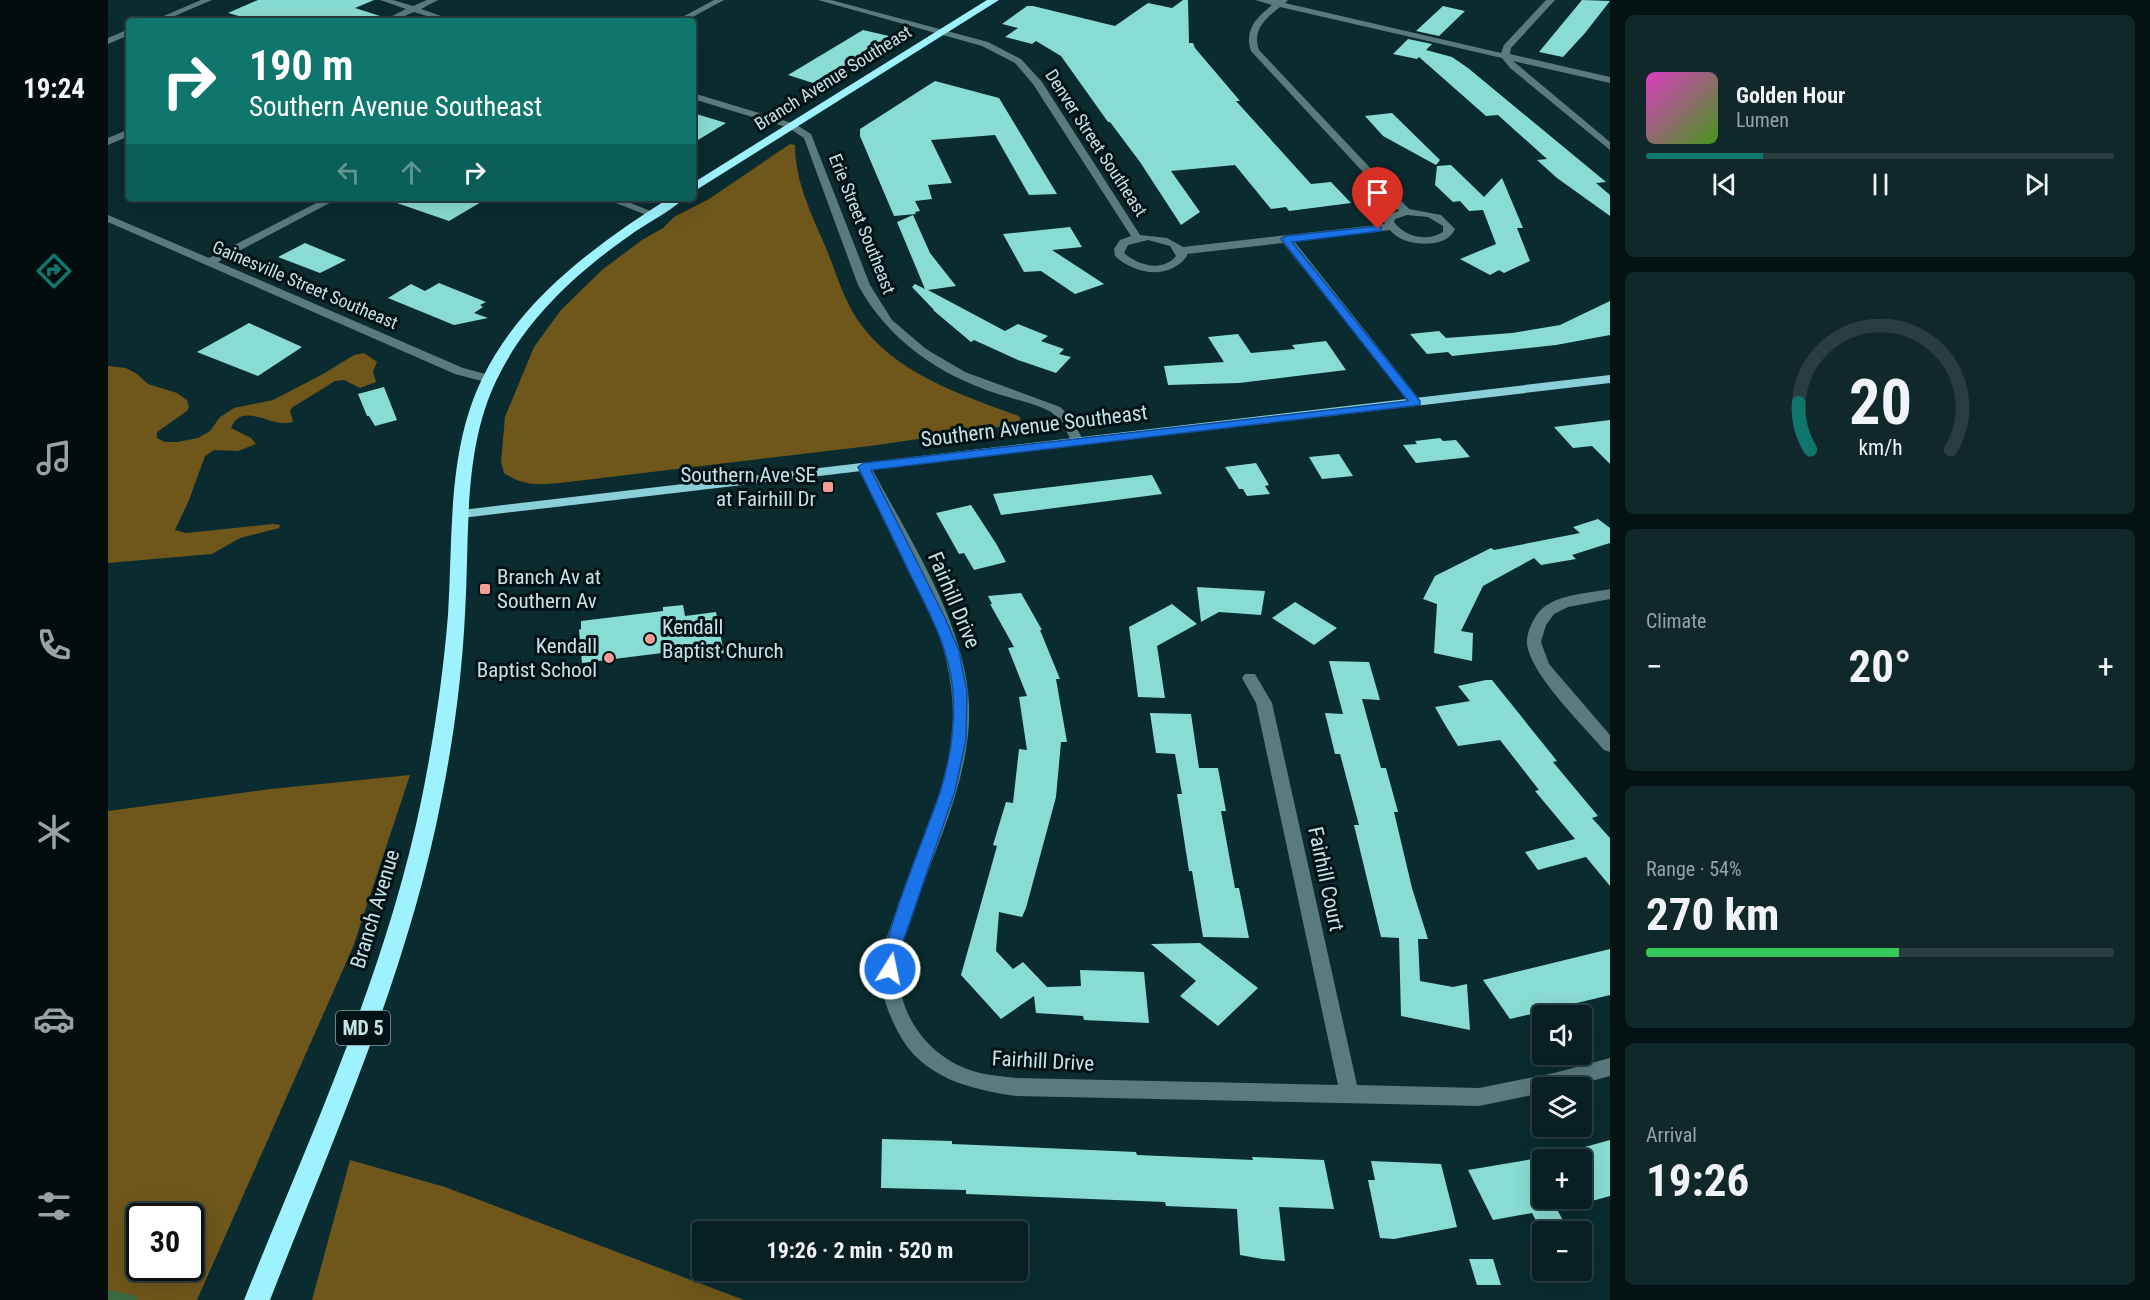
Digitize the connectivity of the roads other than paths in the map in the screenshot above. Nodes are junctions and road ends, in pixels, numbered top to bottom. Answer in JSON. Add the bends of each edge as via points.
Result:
{"nodes":[{"id":1,"x":208,"y":0,"type":"edge"},
{"id":2,"x":384,"y":0,"type":"edge"},
{"id":3,"x":434,"y":0,"type":"edge"},
{"id":4,"x":720,"y":0,"type":"edge"},
{"id":5,"x":822,"y":0,"type":"edge"},
{"id":6,"x":994,"y":0,"type":"edge"},
{"id":7,"x":1259,"y":0,"type":"edge"},
{"id":8,"x":1551,"y":0,"type":"edge"},
{"id":9,"x":1281,"y":2,"type":"edge"},
{"id":10,"x":413,"y":9,"type":"junction"},
{"id":11,"x":163,"y":18,"type":"edge"},
{"id":12,"x":393,"y":18,"type":"edge"},
{"id":13,"x":442,"y":18,"type":"edge"},
{"id":14,"x":685,"y":18,"type":"edge"},
{"id":15,"x":108,"y":29,"type":"edge"},
{"id":16,"x":943,"y":32,"type":"junction"},
{"id":17,"x":126,"y":33,"type":"edge"},
{"id":18,"x":108,"y":41,"type":"edge"},
{"id":19,"x":1505,"y":56,"type":"junction"},
{"id":20,"x":1610,"y":80,"type":"edge"},
{"id":21,"x":696,"y":97,"type":"edge"},
{"id":22,"x":792,"y":126,"type":"junction"},
{"id":23,"x":126,"y":133,"type":"edge"},
{"id":24,"x":108,"y":141,"type":"edge"},
{"id":25,"x":1610,"y":147,"type":"edge"},
{"id":26,"x":696,"y":186,"type":"edge"},
{"id":27,"x":328,"y":201,"type":"edge"},
{"id":28,"x":616,"y":201,"type":"edge"},
{"id":29,"x":673,"y":201,"type":"edge"},
{"id":30,"x":1406,"y":212,"type":"junction"},
{"id":31,"x":653,"y":214,"type":"junction"},
{"id":32,"x":108,"y":219,"type":"edge"},
{"id":33,"x":1390,"y":227,"type":"junction"},
{"id":34,"x":1137,"y":238,"type":"junction"},
{"id":35,"x":1286,"y":239,"type":"junction"},
{"id":36,"x":1181,"y":251,"type":"junction"},
{"id":37,"x":209,"y":262,"type":"junction"},
{"id":38,"x":489,"y":379,"type":"junction"},
{"id":39,"x":1610,"y":379,"type":"edge"},
{"id":40,"x":1416,"y":403,"type":"junction"},
{"id":41,"x":1078,"y":442,"type":"junction"},
{"id":42,"x":864,"y":467,"type":"junction"},
{"id":43,"x":462,"y":514,"type":"junction"},
{"id":44,"x":1610,"y":594,"type":"edge"},
{"id":45,"x":1250,"y":678,"type":"dead end"},
{"id":46,"x":1610,"y":746,"type":"edge"},
{"id":47,"x":1610,"y":1067,"type":"edge"},
{"id":48,"x":1349,"y":1093,"type":"junction"},
{"id":49,"x":257,"y":1300,"type":"edge"}],
"edges":[{"from":1,"to":11,"type":"street"},
{"from":2,"to":10,"type":"street"},
{"from":3,"to":10,"type":"street"},
{"from":4,"to":14,"type":"street"},
{"from":5,"to":16,"type":"street","name":"Denver Street Southeast"},
{"from":6,"to":16,"type":"highway","name":"Branch Avenue Southeast"},
{"from":7,"to":9,"type":"street"},
{"from":8,"to":19,"type":"street","via":[[1507,47]]},
{"from":9,"to":19,"type":"street"},
{"from":9,"to":30,"type":"street","via":[[1253,29],[1255,51]]},
{"from":10,"to":12,"type":"street"},
{"from":10,"to":13,"type":"street"},
{"from":15,"to":17,"type":"street"},
{"from":16,"to":22,"type":"highway","name":"Branch Avenue Southeast"},
{"from":16,"to":34,"type":"street","name":"Denver Street Southeast","via":[[998,49],[1026,68]]},
{"from":17,"to":18,"type":"street"},
{"from":19,"to":20,"type":"street"},
{"from":19,"to":25,"type":"street"},
{"from":21,"to":22,"type":"street","name":"Erie Street Southeast"},
{"from":22,"to":26,"type":"highway","name":"Branch Avenue Southeast"},
{"from":22,"to":41,"type":"street","name":"Erie Street Southeast","via":[[808,136],[864,285],[889,323],[953,370],[1052,407],[1064,416]]},
{"from":23,"to":24,"type":"street"},
{"from":27,"to":37,"type":"street"},
{"from":28,"to":31,"type":"street"},
{"from":29,"to":31,"type":"highway"},
{"from":30,"to":33,"type":"street","via":[[1391,217]]},
{"from":30,"to":33,"type":"street","via":[[1437,217],[1448,224],[1448,234],[1435,240],[1414,239]]},
{"from":31,"to":38,"type":"highway","via":[[566,278],[532,314]]},
{"from":32,"to":37,"type":"street","name":"Gainesville Street Southeast"},
{"from":33,"to":35,"type":"street"},
{"from":34,"to":36,"type":"street","via":[[1158,238]]},
{"from":34,"to":36,"type":"street","via":[[1118,249],[1124,260],[1141,267],[1172,266],[1182,256]]},
{"from":35,"to":36,"type":"street"},
{"from":35,"to":40,"type":"street"},
{"from":37,"to":38,"type":"street","name":"Gainesville Street Southeast","via":[[459,371]]},
{"from":38,"to":43,"type":"highway","via":[[468,450]]},
{"from":39,"to":40,"type":"main road","name":"Southern Avenue Southeast"},
{"from":40,"to":41,"type":"main road","name":"Southern Avenue Southeast"},
{"from":41,"to":42,"type":"main road","name":"Southern Avenue Southeast"},
{"from":42,"to":43,"type":"main road","name":"Southern Avenue Southeast"},
{"from":42,"to":48,"type":"street","name":"Fairhill Drive","via":[[940,620],[953,651],[960,692],[959,740],[948,791],[895,942],[890,969],[898,1014],[921,1051],[948,1070],[978,1082],[1016,1087]]},
{"from":43,"to":49,"type":"highway","name":"Branch Avenue","number":"MD 5","via":[[441,747],[411,888],[341,1088]]},
{"from":44,"to":46,"type":"street","via":[[1564,603],[1549,611],[1539,624],[1534,642],[1542,666]]},
{"from":45,"to":48,"type":"street","name":"Fairhill Court","via":[[1264,703]]},
{"from":47,"to":48,"type":"street","name":"Fairhill Drive","via":[[1479,1097]]}]}
